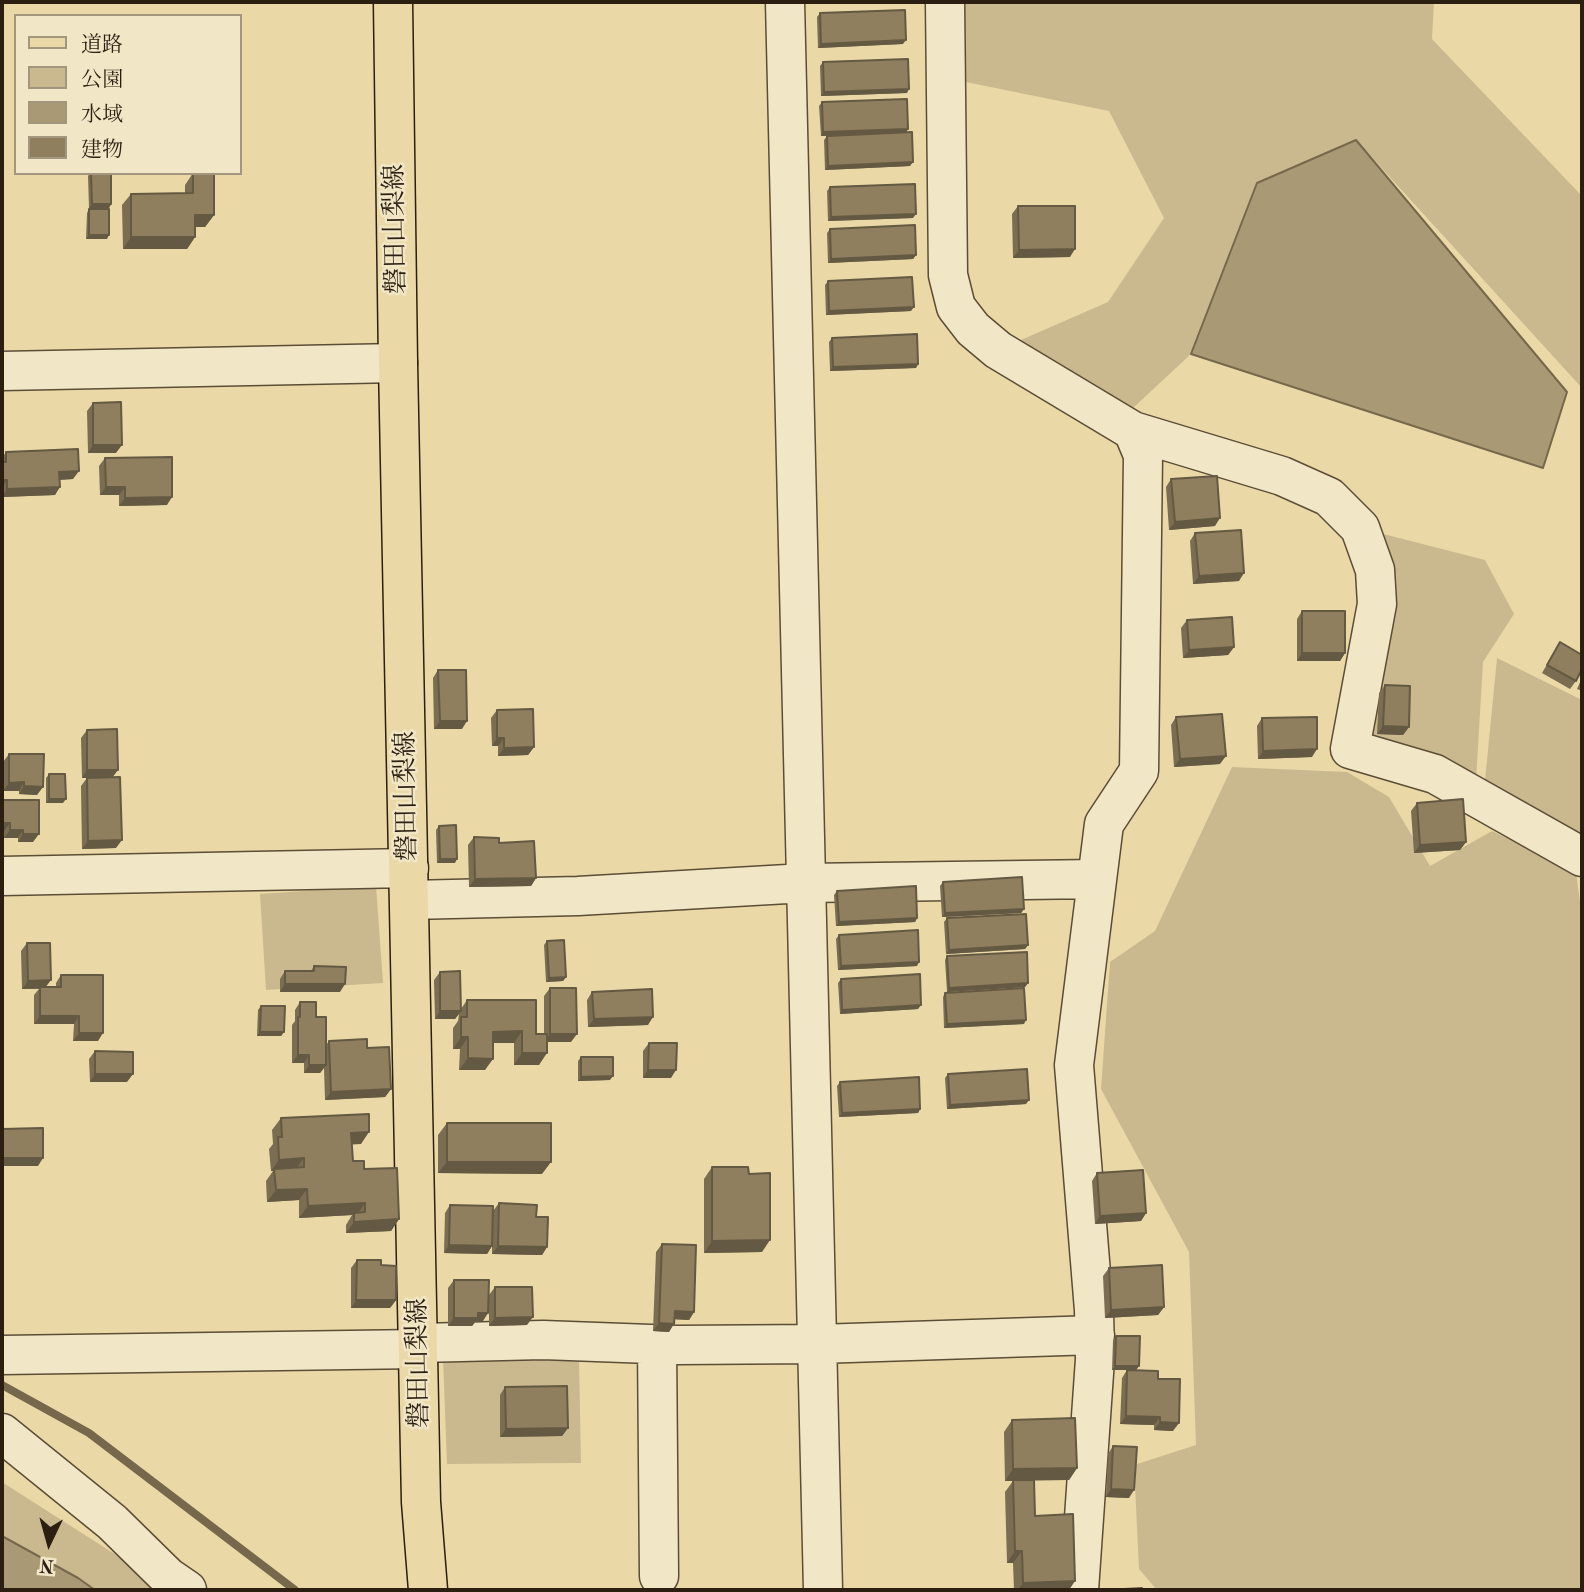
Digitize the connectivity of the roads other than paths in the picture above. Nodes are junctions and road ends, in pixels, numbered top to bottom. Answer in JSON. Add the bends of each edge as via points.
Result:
{"nodes":[{"id":1,"x":393,"y":2,"type":"edge"},
{"id":2,"x":785,"y":2,"type":"edge"},
{"id":3,"x":945,"y":2,"type":"edge"},
{"id":4,"x":398,"y":363,"type":"junction"},
{"id":5,"x":2,"y":371,"type":"edge"},
{"id":6,"x":1133,"y":431,"type":"junction"},
{"id":7,"x":1582,"y":857,"type":"edge"},
{"id":8,"x":2,"y":876,"type":"edge"},
{"id":9,"x":1097,"y":879,"type":"junction"},
{"id":10,"x":805,"y":883,"type":"junction"},
{"id":11,"x":409,"y":884,"type":"junction"},
{"id":12,"x":1095,"y":1335,"type":"junction"},
{"id":13,"x":657,"y":1344,"type":"junction"},
{"id":14,"x":818,"y":1344,"type":"junction"},
{"id":15,"x":419,"y":1346,"type":"junction"},
{"id":16,"x":2,"y":1355,"type":"edge"},
{"id":17,"x":2,"y":1433,"type":"edge"},
{"id":18,"x":45,"y":1500,"type":"dead end"},
{"id":19,"x":659,"y":1576,"type":"dead end"},
{"id":20,"x":164,"y":1578,"type":"edge"},
{"id":21,"x":428,"y":1590,"type":"edge"},
{"id":22,"x":823,"y":1590,"type":"edge"},
{"id":23,"x":1079,"y":1590,"type":"edge"}],
"edges":[{"from":1,"to":4,"type":"main road","name":"磐田山梨線"},
{"from":2,"to":10,"type":"street"},
{"from":3,"to":6,"type":"street","via":[[948,275],[956,307],[998,350]]},
{"from":4,"to":5,"type":"street"},
{"from":4,"to":11,"type":"main road","name":"磐田山梨線"},
{"from":6,"to":7,"type":"street","via":[[1282,476],[1329,497],[1360,528],[1375,570],[1377,604],[1350,749],[1435,774]]},
{"from":6,"to":9,"type":"street","via":[[1143,455],[1139,771],[1104,824]]},
{"from":8,"to":11,"type":"street"},
{"from":9,"to":10,"type":"street"},
{"from":9,"to":12,"type":"street","via":[[1074,1065]]},
{"from":10,"to":11,"type":"street","via":[[578,896]]},
{"from":10,"to":14,"type":"street"},
{"from":11,"to":15,"type":"main road","name":"磐田山梨線"},
{"from":12,"to":14,"type":"street"},
{"from":12,"to":23,"type":"street"},
{"from":13,"to":14,"type":"street"},
{"from":13,"to":15,"type":"street","via":[[543,1340]]},
{"from":13,"to":19,"type":"street"},
{"from":14,"to":22,"type":"street"},
{"from":15,"to":16,"type":"street"},
{"from":15,"to":21,"type":"main road","name":"磐田山梨線","via":[[421,1502]]},
{"from":17,"to":20,"type":"street","via":[[112,1522]]},
{"from":18,"to":20,"type":"street"}]}
